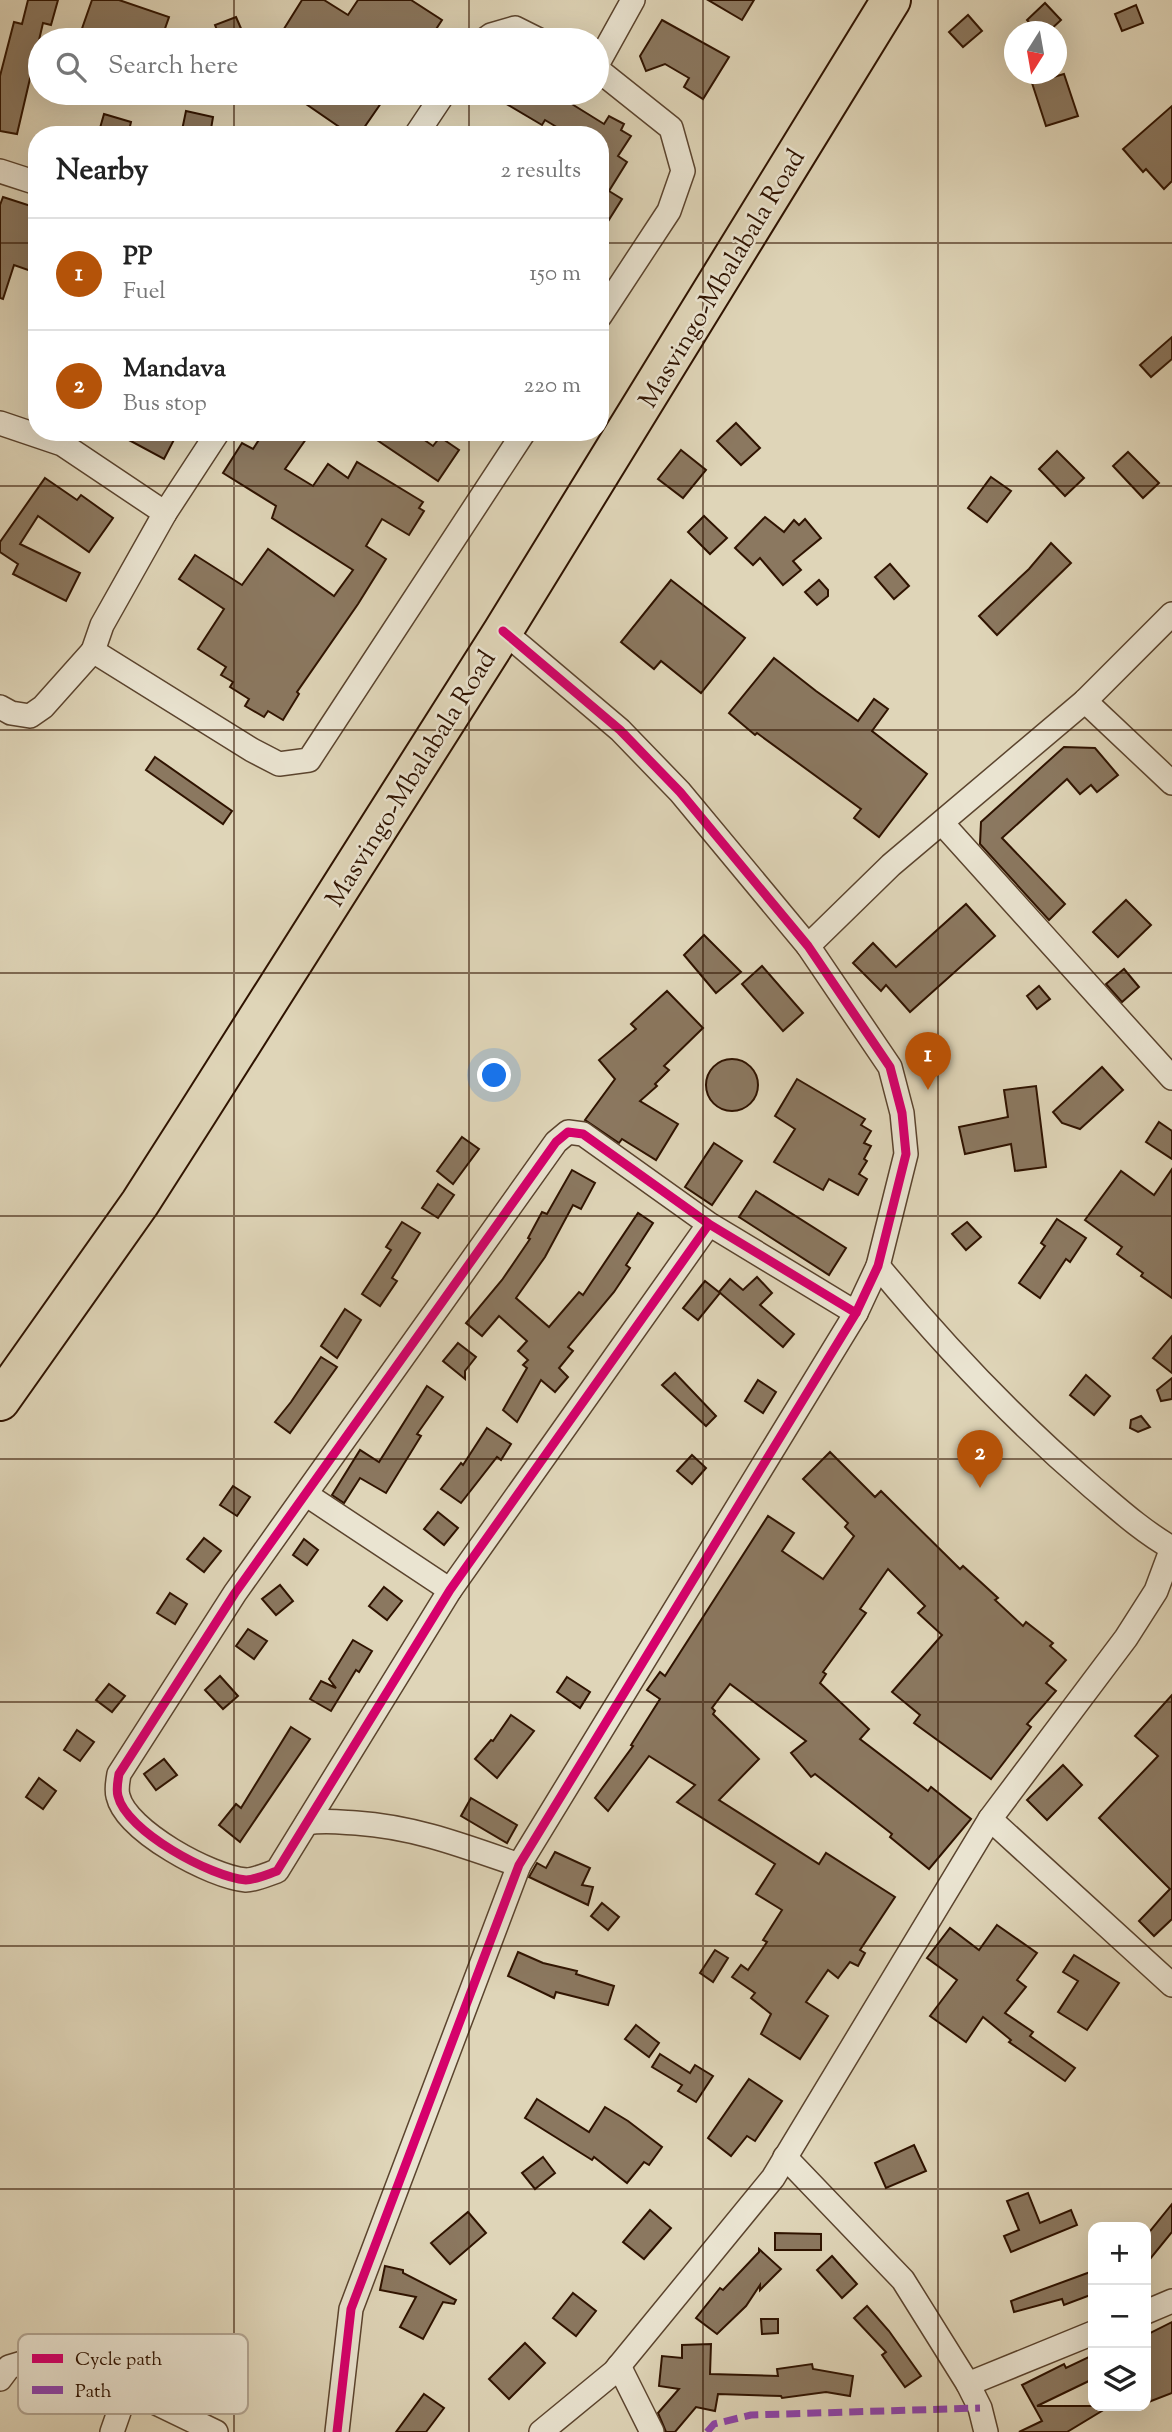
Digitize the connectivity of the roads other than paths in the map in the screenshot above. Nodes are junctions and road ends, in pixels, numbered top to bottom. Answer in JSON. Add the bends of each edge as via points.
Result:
{"nodes":[{"id":1,"x":633,"y":0,"type":"edge"},
{"id":2,"x":891,"y":0,"type":"edge"},
{"id":3,"x":609,"y":45,"type":"edge"},
{"id":4,"x":609,"y":77,"type":"edge"},
{"id":5,"x":436,"y":105,"type":"edge"},
{"id":6,"x":422,"y":126,"type":"edge"},
{"id":7,"x":0,"y":171,"type":"edge"},
{"id":8,"x":28,"y":180,"type":"edge"},
{"id":9,"x":609,"y":302,"type":"edge"},
{"id":10,"x":0,"y":423,"type":"edge"},
{"id":11,"x":28,"y":432,"type":"edge"},
{"id":12,"x":53,"y":441,"type":"edge"},
{"id":13,"x":212,"y":441,"type":"edge"},
{"id":14,"x":518,"y":441,"type":"edge"},
{"id":15,"x":165,"y":513,"type":"junction"},
{"id":16,"x":1172,"y":614,"type":"edge"},
{"id":17,"x":503,"y":631,"type":"junction"},
{"id":18,"x":93,"y":652,"type":"junction"},
{"id":19,"x":1085,"y":701,"type":"junction"},
{"id":20,"x":0,"y":707,"type":"edge"},
{"id":21,"x":1172,"y":783,"type":"edge"},
{"id":22,"x":942,"y":823,"type":"junction"},
{"id":23,"x":808,"y":946,"type":"junction"},
{"id":24,"x":1172,"y":1078,"type":"edge"},
{"id":25,"x":709,"y":1224,"type":"junction"},
{"id":26,"x":878,"y":1266,"type":"junction"},
{"id":27,"x":856,"y":1313,"type":"junction"},
{"id":28,"x":0,"y":1401,"type":"edge"},
{"id":29,"x":307,"y":1495,"type":"junction"},
{"id":30,"x":1172,"y":1548,"type":"edge"},
{"id":31,"x":450,"y":1590,"type":"junction"},
{"id":32,"x":990,"y":1819,"type":"junction"},
{"id":33,"x":307,"y":1823,"type":"junction"},
{"id":34,"x":519,"y":1865,"type":"junction"},
{"id":35,"x":1172,"y":1985,"type":"edge"},
{"id":36,"x":785,"y":2157,"type":"junction"},
{"id":37,"x":1172,"y":2301,"type":"edge"},
{"id":38,"x":1151,"y":2310,"type":"edge"},
{"id":39,"x":1088,"y":2335,"type":"edge"},
{"id":40,"x":18,"y":2364,"type":"edge"},
{"id":41,"x":619,"y":2366,"type":"junction"},
{"id":42,"x":0,"y":2379,"type":"edge"},
{"id":43,"x":968,"y":2384,"type":"junction"},
{"id":44,"x":118,"y":2414,"type":"edge"},
{"id":45,"x":179,"y":2414,"type":"edge"},
{"id":46,"x":112,"y":2432,"type":"edge"},
{"id":47,"x":216,"y":2432,"type":"edge"},
{"id":48,"x":337,"y":2432,"type":"edge"},
{"id":49,"x":541,"y":2432,"type":"edge"},
{"id":50,"x":653,"y":2432,"type":"edge"},
{"id":51,"x":986,"y":2432,"type":"edge"}],
"edges":[{"from":1,"to":3,"type":"street"},
{"from":2,"to":17,"type":"highway","name":"Masvingo-Mbalabala Road"},
{"from":4,"to":9,"type":"street","via":[[671,128],[683,170],[669,211]]},
{"from":5,"to":6,"type":"street"},
{"from":7,"to":8,"type":"street"},
{"from":10,"to":11,"type":"street"},
{"from":12,"to":15,"type":"street"},
{"from":13,"to":15,"type":"street"},
{"from":14,"to":18,"type":"street","via":[[309,760],[279,764]]},
{"from":15,"to":18,"type":"street","via":[[102,625]]},
{"from":16,"to":19,"type":"street"},
{"from":17,"to":23,"type":"street","via":[[620,730],[680,792]]},
{"from":17,"to":28,"type":"highway","name":"Masvingo-Mbalabala Road","via":[[140,1203]]},
{"from":18,"to":20,"type":"street","via":[[30,716]]},
{"from":19,"to":21,"type":"street"},
{"from":19,"to":22,"type":"street"},
{"from":22,"to":23,"type":"street","via":[[891,865]]},
{"from":22,"to":24,"type":"street"},
{"from":23,"to":26,"type":"street","via":[[890,1067],[902,1113],[906,1154]]},
{"from":25,"to":27,"type":"street"},
{"from":25,"to":29,"type":"street","via":[[583,1134],[568,1132],[556,1142]]},
{"from":25,"to":31,"type":"street"},
{"from":26,"to":27,"type":"street"},
{"from":26,"to":30,"type":"street","via":[[934,1335],[1055,1455],[1150,1535]]},
{"from":27,"to":34,"type":"street"},
{"from":29,"to":31,"type":"street"},
{"from":29,"to":33,"type":"street","via":[[235,1593],[119,1774],[117,1795],[125,1812],[158,1843],[217,1873],[248,1880],[277,1871]]},
{"from":30,"to":32,"type":"street","via":[[1156,1591],[1126,1638]]},
{"from":31,"to":33,"type":"street"},
{"from":32,"to":35,"type":"street"},
{"from":32,"to":36,"type":"street"},
{"from":33,"to":34,"type":"street","via":[[388,1825]]},
{"from":34,"to":48,"type":"street","via":[[351,2308]]},
{"from":36,"to":41,"type":"street","via":[[773,2178]]},
{"from":36,"to":43,"type":"street","via":[[903,2280]]},
{"from":37,"to":38,"type":"street"},
{"from":39,"to":43,"type":"street"},
{"from":40,"to":42,"type":"street","via":[[9,2367]]},
{"from":41,"to":49,"type":"street"},
{"from":41,"to":50,"type":"street"},
{"from":43,"to":51,"type":"street"},
{"from":44,"to":46,"type":"street"},
{"from":45,"to":47,"type":"street"}]}
